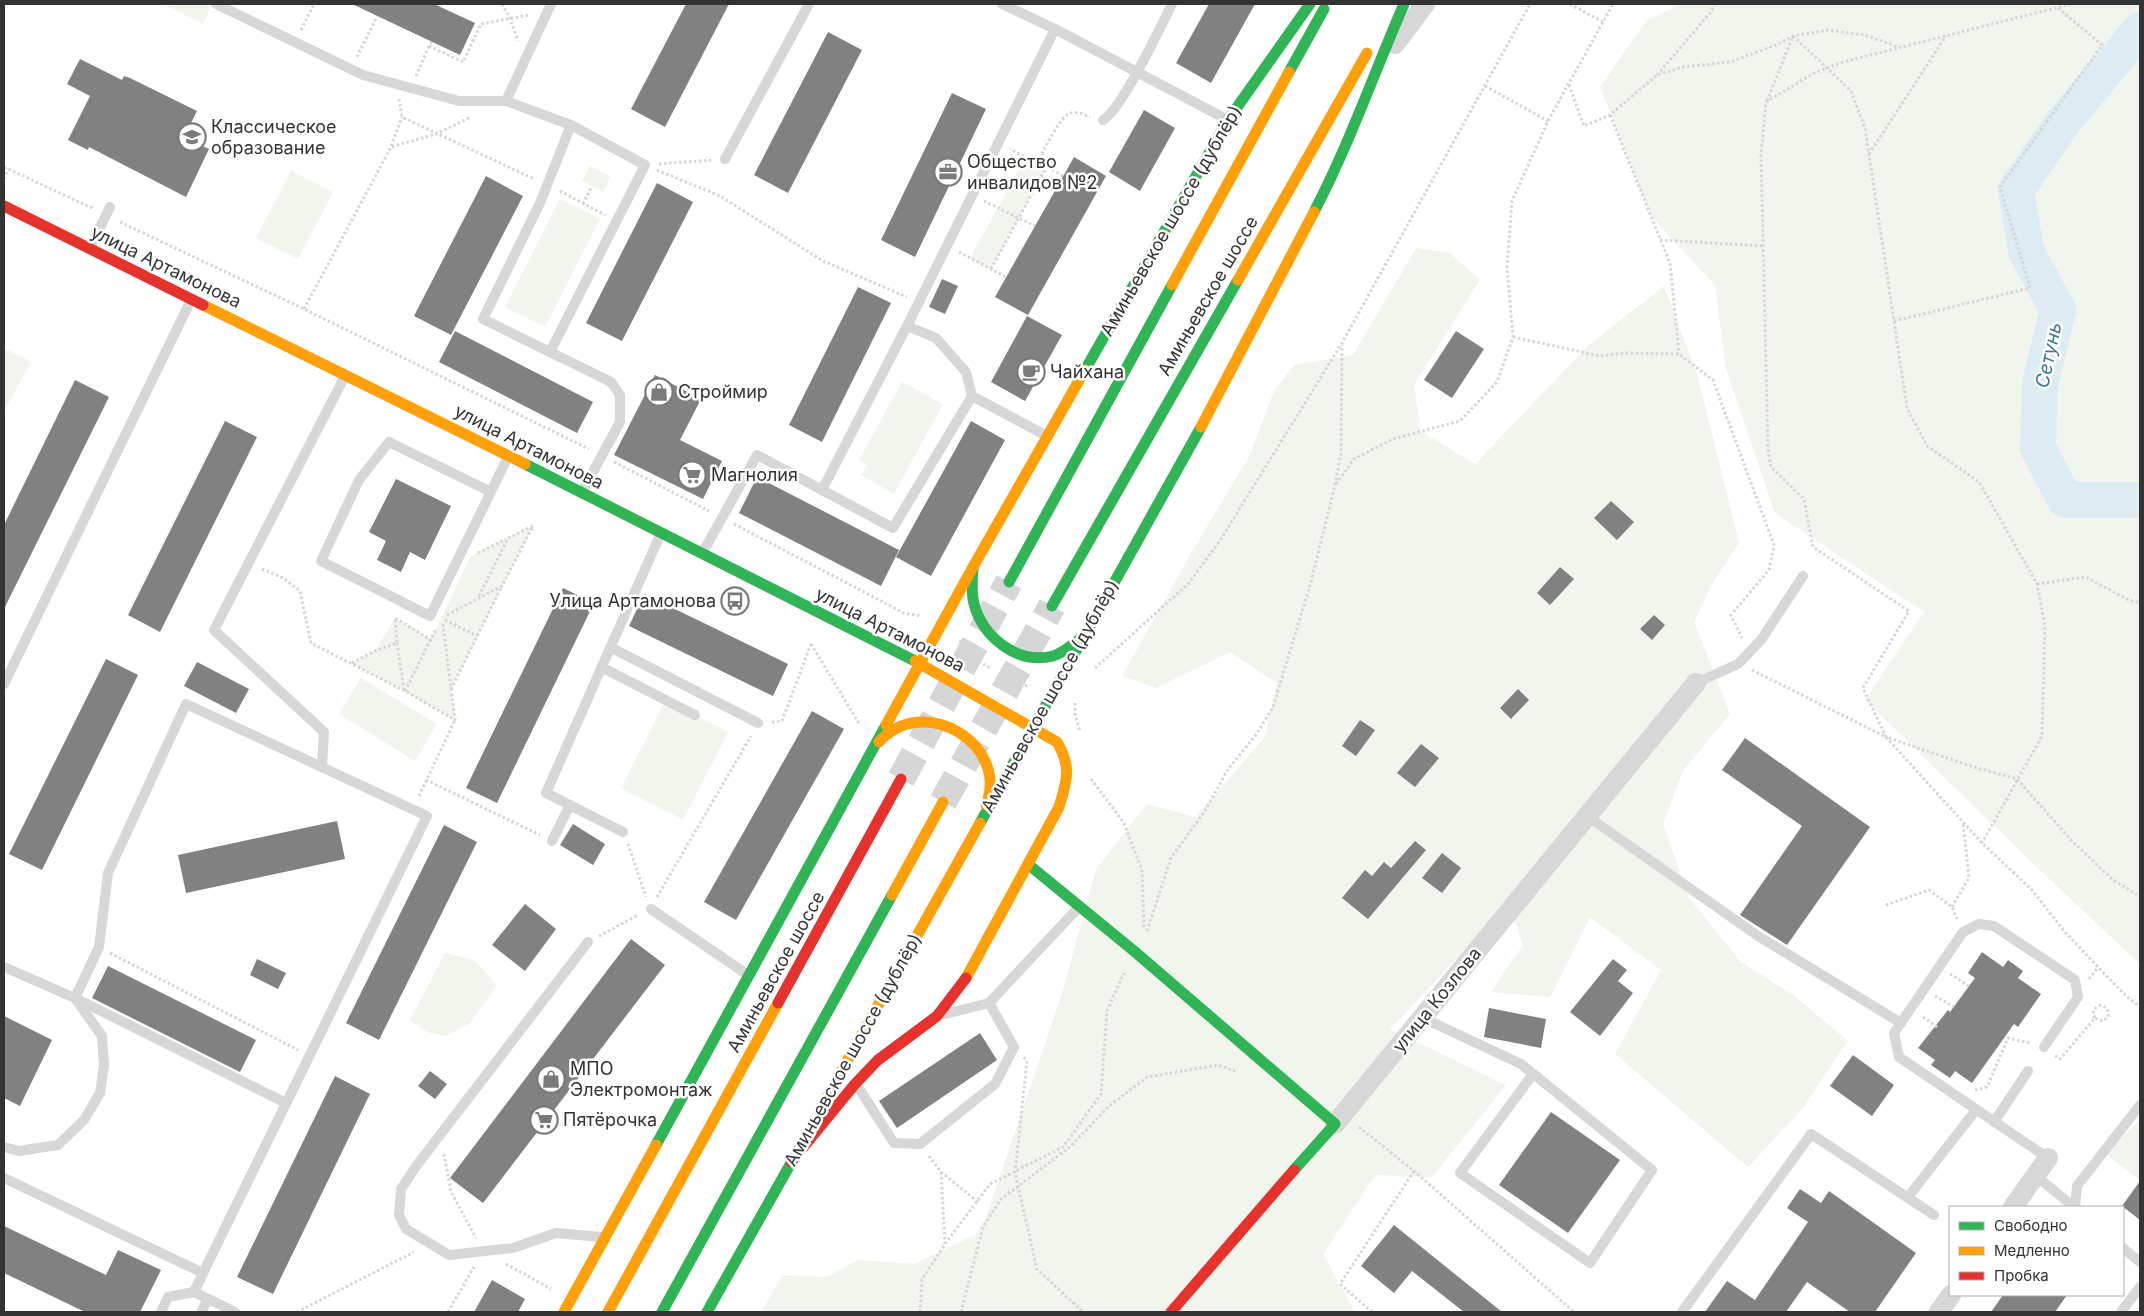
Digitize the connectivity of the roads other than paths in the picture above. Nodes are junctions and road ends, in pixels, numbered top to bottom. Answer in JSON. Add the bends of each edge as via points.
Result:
{"nodes":[{"id":1,"x":216,"y":4,"type":"edge"},
{"id":2,"x":809,"y":4,"type":"edge"},
{"id":3,"x":1002,"y":4,"type":"edge"},
{"id":4,"x":1172,"y":4,"type":"edge"},
{"id":5,"x":1310,"y":4,"type":"edge"},
{"id":6,"x":1327,"y":4,"type":"edge"},
{"id":7,"x":1395,"y":4,"type":"edge"},
{"id":8,"x":1404,"y":4,"type":"edge"},
{"id":9,"x":1425,"y":4,"type":"edge"},
{"id":10,"x":550,"y":8,"type":"edge"},
{"id":11,"x":1055,"y":29,"type":"junction"},
{"id":12,"x":1380,"y":30,"type":"dead end"},
{"id":13,"x":1371,"y":47,"type":"dead end"},
{"id":14,"x":1375,"y":70,"type":"junction"},
{"id":15,"x":1136,"y":72,"type":"junction"},
{"id":16,"x":506,"y":101,"type":"junction"},
{"id":17,"x":1103,"y":120,"type":"road end"},
{"id":18,"x":1228,"y":120,"type":"junction"},
{"id":19,"x":571,"y":125,"type":"junction"},
{"id":20,"x":725,"y":159,"type":"dead end"},
{"id":21,"x":5,"y":209,"type":"edge"},
{"id":22,"x":108,"y":211,"type":"road end"},
{"id":23,"x":90,"y":248,"type":"junction"},
{"id":24,"x":192,"y":299,"type":"junction"},
{"id":25,"x":907,"y":326,"type":"junction"},
{"id":26,"x":550,"y":352,"type":"junction"},
{"id":27,"x":345,"y":375,"type":"junction"},
{"id":28,"x":972,"y":396,"type":"junction"},
{"id":29,"x":1048,"y":436,"type":"junction"},
{"id":30,"x":508,"y":456,"type":"junction"},
{"id":31,"x":822,"y":490,"type":"junction"},
{"id":32,"x":491,"y":492,"type":"junction"},
{"id":33,"x":582,"y":492,"type":"junction"},
{"id":34,"x":662,"y":533,"type":"junction"},
{"id":35,"x":703,"y":553,"type":"junction"},
{"id":36,"x":973,"y":567,"type":"junction"},
{"id":37,"x":1803,"y":576,"type":"dead end"},
{"id":38,"x":1009,"y":582,"type":"tunnel mouth"},
{"id":39,"x":1052,"y":606,"type":"tunnel mouth"},
{"id":40,"x":1085,"y":634,"type":"junction"},
{"id":41,"x":610,"y":648,"type":"junction"},
{"id":42,"x":920,"y":663,"type":"junction"},
{"id":43,"x":601,"y":667,"type":"junction"},
{"id":44,"x":1696,"y":683,"type":"joint"},
{"id":45,"x":4,"y":684,"type":"edge"},
{"id":46,"x":694,"y":715,"type":"dead end"},
{"id":47,"x":758,"y":723,"type":"road end"},
{"id":48,"x":1034,"y":727,"type":"junction"},
{"id":49,"x":872,"y":751,"type":"junction"},
{"id":50,"x":322,"y":767,"type":"junction"},
{"id":51,"x":901,"y":779,"type":"tunnel mouth"},
{"id":52,"x":943,"y":802,"type":"tunnel mouth"},
{"id":53,"x":570,"y":805,"type":"junction"},
{"id":54,"x":984,"y":814,"type":"junction"},
{"id":55,"x":1588,"y":816,"type":"junction"},
{"id":56,"x":624,"y":832,"type":"road end"},
{"id":57,"x":552,"y":841,"type":"road end"},
{"id":58,"x":1029,"y":865,"type":"junction"},
{"id":59,"x":1080,"y":906,"type":"junction"},
{"id":60,"x":650,"y":909,"type":"road end"},
{"id":61,"x":588,"y":942,"type":"road end"},
{"id":62,"x":4,"y":966,"type":"edge"},
{"id":63,"x":748,"y":976,"type":"junction"},
{"id":64,"x":75,"y":998,"type":"junction"},
{"id":65,"x":988,"y":1003,"type":"junction"},
{"id":66,"x":936,"y":1016,"type":"junction"},
{"id":67,"x":1423,"y":1018,"type":"junction"},
{"id":68,"x":1901,"y":1023,"type":"junction"},
{"id":69,"x":2044,"y":1047,"type":"road end"},
{"id":70,"x":2028,"y":1072,"type":"dead end"},
{"id":71,"x":1534,"y":1074,"type":"junction"},
{"id":72,"x":855,"y":1084,"type":"junction"},
{"id":73,"x":286,"y":1103,"type":"junction"},
{"id":74,"x":2140,"y":1105,"type":"edge"},
{"id":75,"x":1976,"y":1110,"type":"junction"},
{"id":76,"x":1339,"y":1119,"type":"junction"},
{"id":77,"x":1994,"y":1122,"type":"junction"},
{"id":78,"x":4,"y":1147,"type":"edge"},
{"id":79,"x":2048,"y":1158,"type":"joint"},
{"id":80,"x":791,"y":1162,"type":"junction"},
{"id":81,"x":2035,"y":1175,"type":"junction"},
{"id":82,"x":4,"y":1178,"type":"edge"},
{"id":83,"x":1908,"y":1197,"type":"junction"},
{"id":84,"x":2014,"y":1206,"type":"edge"},
{"id":85,"x":2073,"y":1206,"type":"edge"},
{"id":86,"x":2074,"y":1206,"type":"edge"},
{"id":87,"x":1934,"y":1214,"type":"dead end"},
{"id":88,"x":606,"y":1237,"type":"junction"},
{"id":89,"x":2124,"y":1249,"type":"edge"},
{"id":90,"x":2140,"y":1262,"type":"edge"},
{"id":91,"x":203,"y":1274,"type":"junction"},
{"id":92,"x":2140,"y":1287,"type":"edge"},
{"id":93,"x":194,"y":1292,"type":"junction"},
{"id":94,"x":1950,"y":1296,"type":"edge"},
{"id":95,"x":208,"y":1299,"type":"junction"},
{"id":96,"x":161,"y":1312,"type":"edge"},
{"id":97,"x":201,"y":1312,"type":"edge"},
{"id":98,"x":235,"y":1312,"type":"edge"},
{"id":99,"x":564,"y":1312,"type":"edge"},
{"id":100,"x":608,"y":1312,"type":"edge"},
{"id":101,"x":662,"y":1312,"type":"edge"},
{"id":102,"x":707,"y":1312,"type":"edge"},
{"id":103,"x":1171,"y":1312,"type":"edge"},
{"id":104,"x":1682,"y":1312,"type":"edge"},
{"id":105,"x":1939,"y":1312,"type":"edge"},
{"id":106,"x":2121,"y":1312,"type":"edge"}],
"edges":[{"from":1,"to":16,"type":"lane","via":[[364,75],[459,101]]},
{"from":2,"to":20,"type":"lane"},
{"from":3,"to":11,"type":"lane"},
{"from":4,"to":15,"type":"lane"},
{"from":5,"to":18,"type":"main road","name":"Аминьевское шоссе (дублёр)"},
{"from":6,"to":38,"type":"main road","name":"Аминьевское шоссе"},
{"from":7,"to":12,"type":"main road"},
{"from":8,"to":14,"type":"main road","name":"Аминьевское шоссе (дублёр)"},
{"from":9,"to":14,"type":"street","name":"Аминьевское шоссе (дублёр)"},
{"from":10,"to":16,"type":"lane"},
{"from":11,"to":15,"type":"lane"},
{"from":11,"to":25,"type":"lane"},
{"from":13,"to":39,"type":"main road","name":"Аминьевское шоссе"},
{"from":14,"to":40,"type":"main road","name":"Аминьевское шоссе (дублёр)","via":[[1337,169],[1232,373]]},
{"from":15,"to":17,"type":"lane","via":[[1111,114]]},
{"from":15,"to":18,"type":"lane"},
{"from":16,"to":19,"type":"lane"},
{"from":18,"to":29,"type":"main road","name":"Аминьевское шоссе (дублёр)"},
{"from":19,"to":26,"type":"lane","via":[[547,185],[482,319]]},
{"from":19,"to":26,"type":"lane","via":[[645,165]]},
{"from":21,"to":23,"type":"main road","name":"улица Артамонова"},
{"from":22,"to":23,"type":"lane"},
{"from":23,"to":24,"type":"main road","name":"улица Артамонова"},
{"from":24,"to":27,"type":"main road","name":"улица Артамонова"},
{"from":24,"to":45,"type":"lane"},
{"from":25,"to":28,"type":"lane","via":[[936,338],[966,372]]},
{"from":25,"to":31,"type":"lane"},
{"from":26,"to":33,"type":"lane","via":[[611,382],[620,395],[620,422]]},
{"from":27,"to":30,"type":"main road","name":"улица Артамонова"},
{"from":27,"to":50,"type":"lane","via":[[214,630],[324,732]]},
{"from":28,"to":29,"type":"lane"},
{"from":28,"to":31,"type":"lane","via":[[893,528]]},
{"from":29,"to":36,"type":"main road","name":"Аминьевское шоссе (дублёр)"},
{"from":30,"to":32,"type":"lane"},
{"from":30,"to":33,"type":"main road","name":"улица Артамонова"},
{"from":31,"to":35,"type":"lane","via":[[757,455]]},
{"from":32,"to":32,"type":"lane","via":[[430,616],[322,561],[359,480],[389,442]]},
{"from":33,"to":34,"type":"main road","name":"улица Артамонова"},
{"from":34,"to":35,"type":"main road","name":"улица Артамонова"},
{"from":34,"to":41,"type":"lane"},
{"from":35,"to":42,"type":"main road","name":"улица Артамонова"},
{"from":36,"to":40,"type":"main road","via":[[976,613],[988,634],[1007,648],[1029,656],[1053,656]]},
{"from":36,"to":42,"type":"main road","name":"Аминьевское шоссе (дублёр)"},
{"from":37,"to":44,"type":"lane","via":[[1749,653],[1738,664]]},
{"from":40,"to":48,"type":"main road","name":"Аминьевское шоссе (дублёр)"},
{"from":41,"to":43,"type":"lane"},
{"from":41,"to":47,"type":"lane"},
{"from":42,"to":48,"type":"main road","name":"улица Артамонова"},
{"from":42,"to":49,"type":"main road","name":"Аминьевское шоссе (дублёр)"},
{"from":43,"to":46,"type":"lane"},
{"from":43,"to":53,"type":"lane","via":[[546,793]]},
{"from":44,"to":55,"type":"street","name":"улица Козлова"},
{"from":48,"to":54,"type":"main road","name":"Аминьевское шоссе (дублёр)"},
{"from":48,"to":58,"type":"main road","name":"улица Артамонова","via":[[1057,742],[1065,756],[1068,777],[1059,807]]},
{"from":49,"to":54,"type":"main road","via":[[888,731],[910,723],[934,722],[956,730],[975,745],[987,765],[991,788]]},
{"from":49,"to":63,"type":"main road","name":"Аминьевское шоссе (дублёр)"},
{"from":50,"to":64,"type":"lane","via":[[186,704],[108,873],[98,947]]},
{"from":50,"to":73,"type":"lane","via":[[427,816]]},
{"from":51,"to":100,"type":"main road","name":"Аминьевское шоссе"},
{"from":52,"to":101,"type":"main road"},
{"from":53,"to":56,"type":"lane"},
{"from":53,"to":57,"type":"lane"},
{"from":54,"to":80,"type":"main road","name":"Аминьевское шоссе (дублёр)"},
{"from":55,"to":67,"type":"street","name":"улица Козлова"},
{"from":55,"to":68,"type":"lane","via":[[1758,936]]},
{"from":58,"to":59,"type":"main road"},
{"from":58,"to":66,"type":"main road","name":"улица Артамонова","via":[[965,979]]},
{"from":59,"to":65,"type":"lane"},
{"from":59,"to":76,"type":"main road"},
{"from":60,"to":63,"type":"lane"},
{"from":61,"to":88,"type":"lane","via":[[401,1189],[399,1215],[406,1229],[449,1255],[512,1248],[556,1234]]},
{"from":62,"to":64,"type":"lane"},
{"from":63,"to":88,"type":"main road","name":"Аминьевское шоссе (дублёр)"},
{"from":64,"to":73,"type":"lane"},
{"from":64,"to":78,"type":"lane","via":[[102,1036],[104,1064],[100,1093],[84,1120],[58,1144],[19,1151]]},
{"from":65,"to":66,"type":"lane"},
{"from":65,"to":72,"type":"lane","via":[[1014,1047],[995,1084],[920,1144],[894,1142]]},
{"from":66,"to":72,"type":"main road","name":"улица Артамонова","via":[[878,1060]]},
{"from":67,"to":71,"type":"lane","via":[[1521,1064]]},
{"from":67,"to":76,"type":"street","name":"улица Козлова"},
{"from":68,"to":69,"type":"lane","via":[[1963,932],[1979,924],[1994,926],[2075,980],[2078,996]]},
{"from":68,"to":75,"type":"lane","via":[[1894,1033],[1899,1057]]},
{"from":70,"to":77,"type":"lane"},
{"from":71,"to":71,"type":"lane","via":[[1652,1170],[1590,1264],[1460,1173]]},
{"from":72,"to":80,"type":"main road","name":"улица Артамонова"},
{"from":73,"to":91,"type":"lane"},
{"from":74,"to":86,"type":"lane","via":[[2077,1186]]},
{"from":75,"to":77,"type":"lane"},
{"from":75,"to":83,"type":"lane"},
{"from":76,"to":103,"type":"main road","name":"улица Козлова"},
{"from":77,"to":79,"type":"lane"},
{"from":79,"to":81,"type":"street"},
{"from":80,"to":102,"type":"main road","name":"Аминьевское шоссе (дублёр)"},
{"from":81,"to":84,"type":"street"},
{"from":81,"to":85,"type":"lane"},
{"from":82,"to":91,"type":"lane"},
{"from":83,"to":87,"type":"lane"},
{"from":83,"to":104,"type":"lane","via":[[1811,1134]]},
{"from":88,"to":99,"type":"main road","name":"Аминьевское шоссе (дублёр)"},
{"from":89,"to":90,"type":"lane"},
{"from":91,"to":93,"type":"lane"},
{"from":92,"to":106,"type":"lane"},
{"from":93,"to":95,"type":"lane"},
{"from":93,"to":96,"type":"lane","via":[[168,1297]]},
{"from":94,"to":105,"type":"street"},
{"from":95,"to":97,"type":"lane"},
{"from":95,"to":98,"type":"lane"}]}
